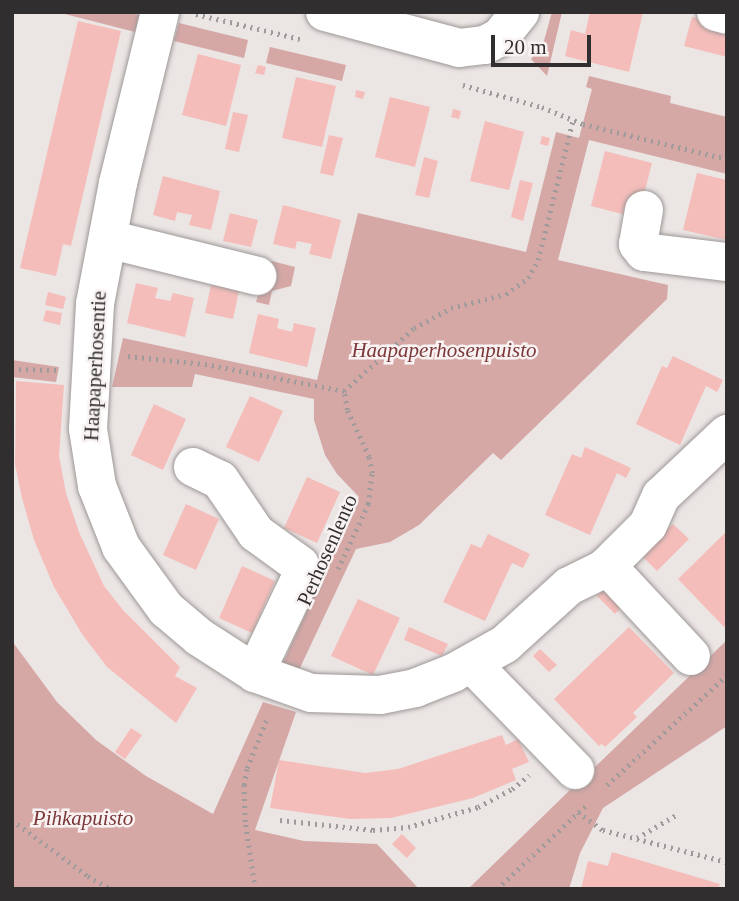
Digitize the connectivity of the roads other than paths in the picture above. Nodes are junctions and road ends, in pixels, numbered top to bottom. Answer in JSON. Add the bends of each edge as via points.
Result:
{"nodes":[{"id":1,"x":160,"y":12,"type":"edge"},
{"id":2,"x":325,"y":12,"type":"edge"},
{"id":3,"x":716,"y":12,"type":"edge"},
{"id":4,"x":727,"y":15,"type":"edge"},
{"id":5,"x":510,"y":25,"type":"edge"},
{"id":6,"x":644,"y":210,"type":"dead end"},
{"id":7,"x":108,"y":239,"type":"junction"},
{"id":8,"x":727,"y":262,"type":"edge"},
{"id":9,"x":258,"y":275,"type":"dead end"},
{"id":10,"x":727,"y":434,"type":"edge"},
{"id":11,"x":193,"y":467,"type":"dead end"},
{"id":12,"x":607,"y":566,"type":"junction"},
{"id":13,"x":691,"y":656,"type":"dead end"},
{"id":14,"x":472,"y":664,"type":"junction"},
{"id":15,"x":269,"y":679,"type":"junction"},
{"id":16,"x":577,"y":771,"type":"road end"}],
"edges":[{"from":1,"to":7,"type":"street","name":"Haapaperhosentie"},
{"from":2,"to":5,"type":"street","via":[[459,48],[485,45]]},
{"from":3,"to":4,"type":"street"},
{"from":6,"to":8,"type":"street","via":[[638,244],[644,252]]},
{"from":7,"to":9,"type":"street"},
{"from":7,"to":15,"type":"street","name":"Haapaperhosentie","via":[[95,304],[88,429],[97,486],[121,547],[166,609],[199,637]]},
{"from":10,"to":12,"type":"street","name":"Haapaperhosentie","via":[[661,496],[648,525]]},
{"from":11,"to":15,"type":"street","via":[[220,480],[256,533],[300,565],[302,575]]},
{"from":12,"to":13,"type":"street"},
{"from":12,"to":14,"type":"street","name":"Haapaperhosentie","via":[[569,586],[505,644]]},
{"from":14,"to":15,"type":"street","name":"Haapaperhosentie","via":[[415,688],[380,695],[327,695]]},
{"from":14,"to":16,"type":"street"}]}
